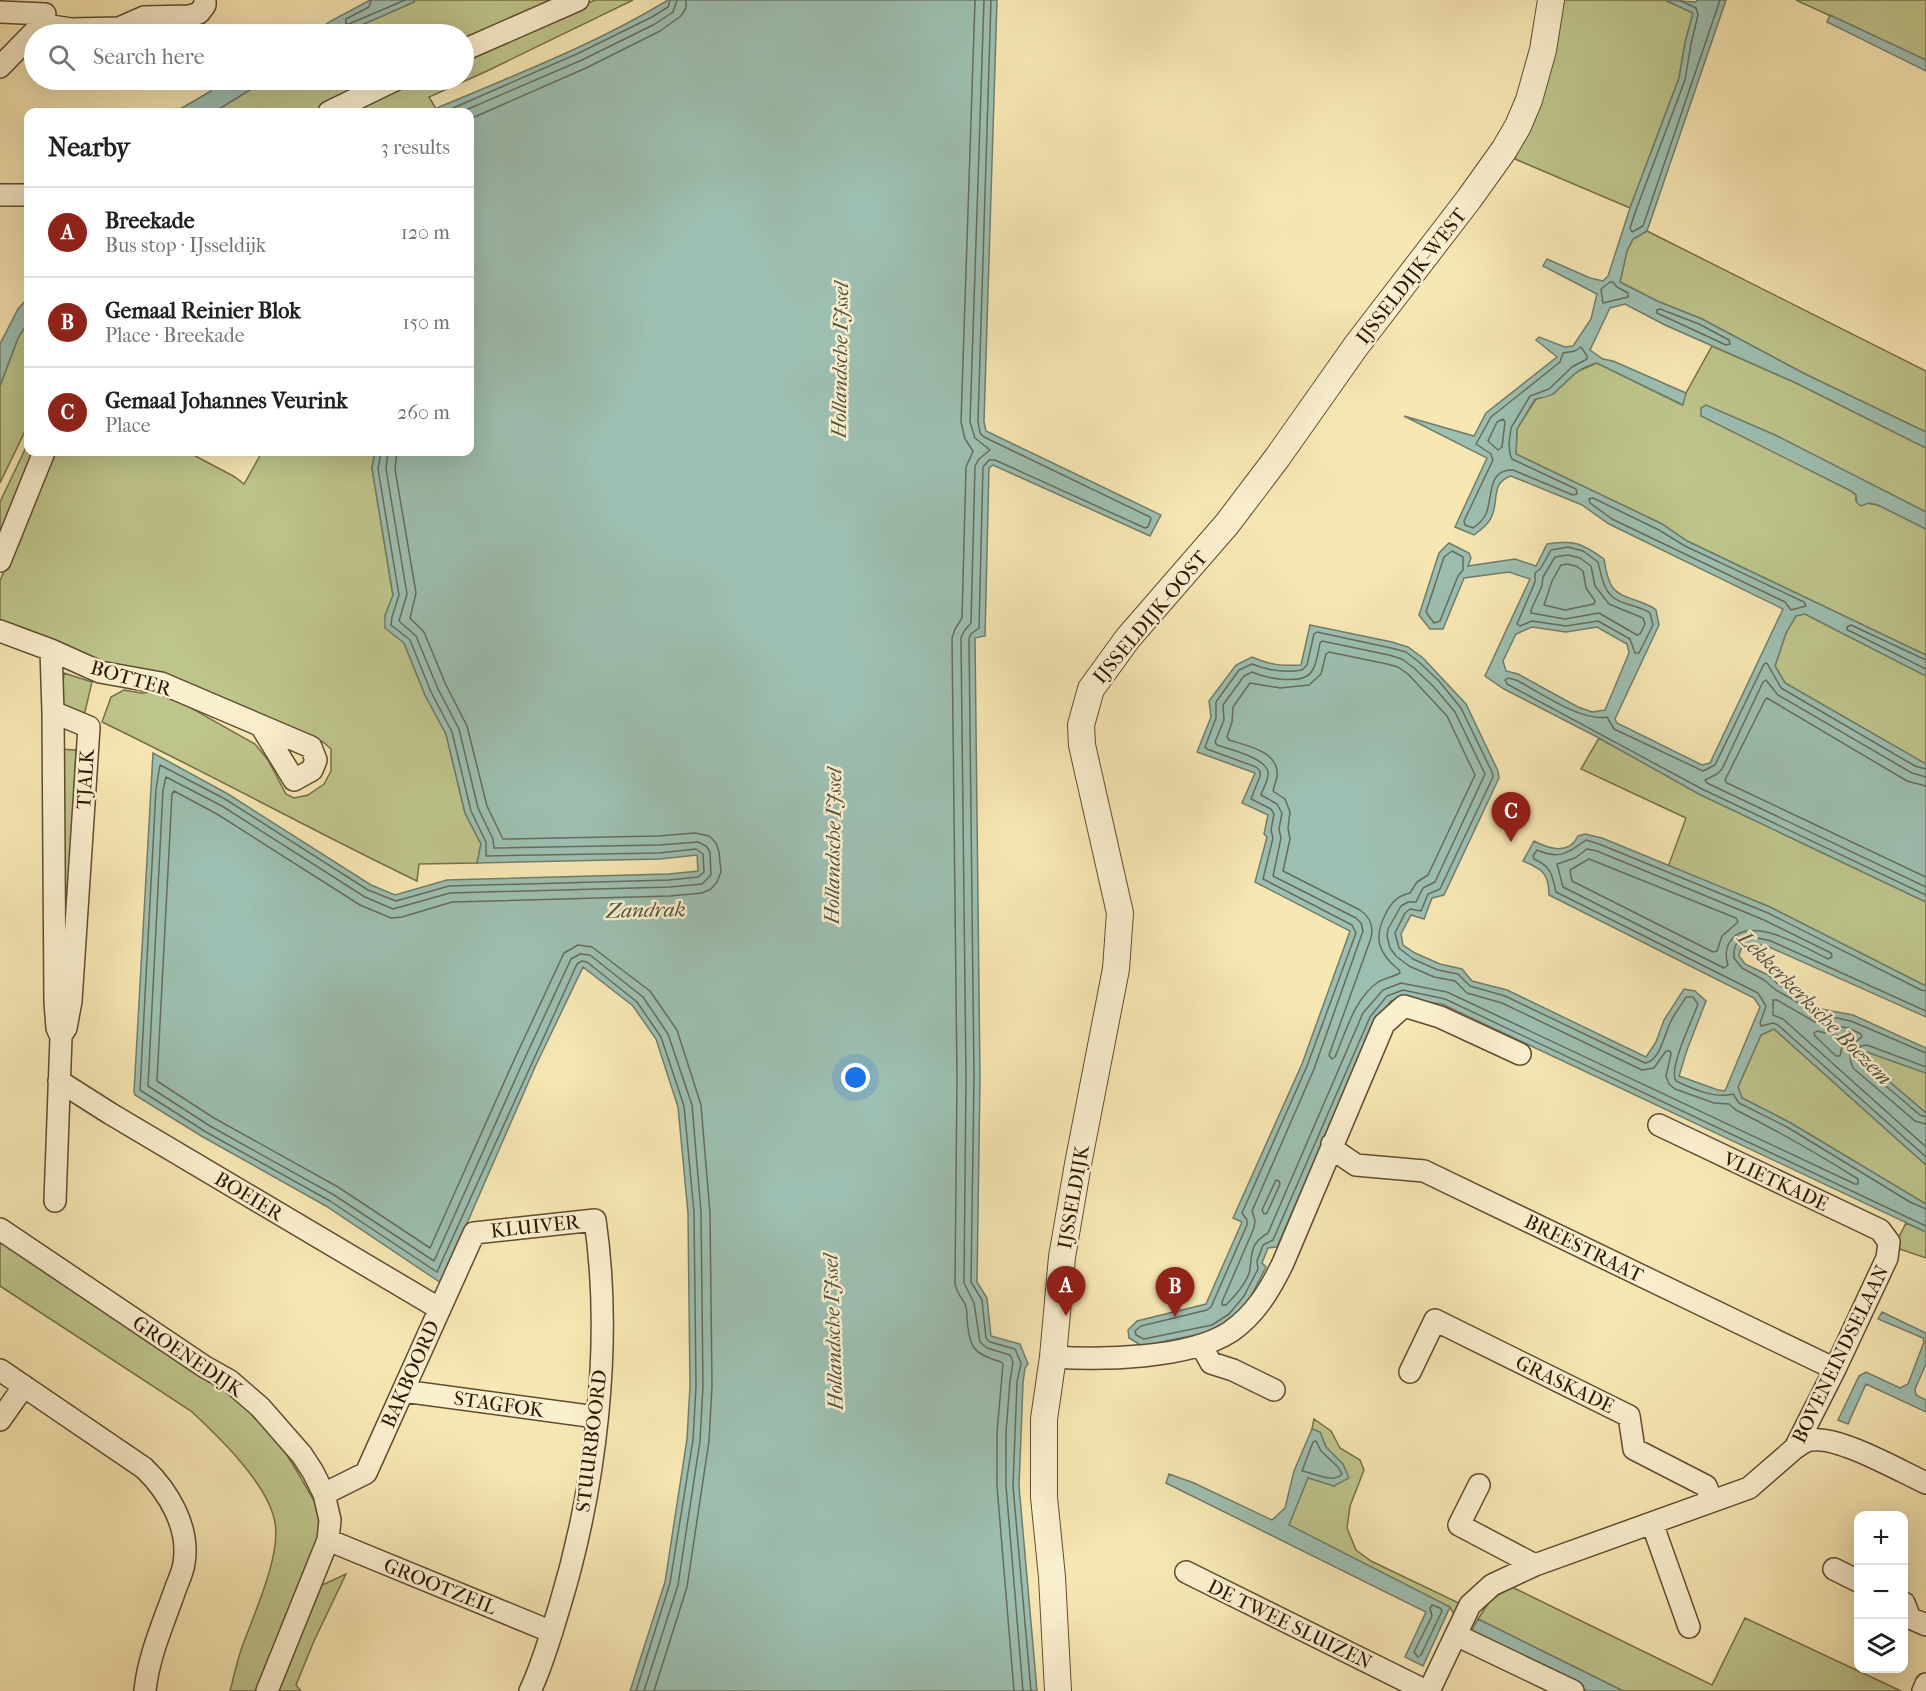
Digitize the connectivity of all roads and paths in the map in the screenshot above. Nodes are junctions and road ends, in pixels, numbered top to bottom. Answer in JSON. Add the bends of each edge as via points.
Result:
{"nodes":[{"id":1,"x":205,"y":0,"type":"edge"},
{"id":2,"x":578,"y":0,"type":"edge"},
{"id":3,"x":1551,"y":0,"type":"edge"},
{"id":4,"x":0,"y":12,"type":"edge"},
{"id":5,"x":47,"y":13,"type":"edge"},
{"id":6,"x":64,"y":24,"type":"edge"},
{"id":7,"x":128,"y":24,"type":"edge"},
{"id":8,"x":24,"y":42,"type":"edge"},
{"id":9,"x":474,"y":46,"type":"edge"},
{"id":10,"x":0,"y":67,"type":"edge"},
{"id":11,"x":374,"y":90,"type":"edge"},
{"id":12,"x":337,"y":108,"type":"edge"},
{"id":13,"x":0,"y":195,"type":"edge"},
{"id":14,"x":24,"y":195,"type":"dead end"},
{"id":15,"x":42,"y":456,"type":"edge"},
{"id":16,"x":1223,"y":529,"type":"joint"},
{"id":17,"x":0,"y":561,"type":"edge"},
{"id":18,"x":0,"y":631,"type":"edge"},
{"id":19,"x":51,"y":650,"type":"junction"},
{"id":20,"x":1084,"y":709,"type":"joint"},
{"id":21,"x":53,"y":712,"type":"junction"},
{"id":22,"x":261,"y":726,"type":"dead end"},
{"id":23,"x":79,"y":868,"type":"junction"},
{"id":24,"x":54,"y":869,"type":"junction"},
{"id":25,"x":60,"y":1037,"type":"junction"},
{"id":26,"x":1520,"y":1054,"type":"dead end"},
{"id":27,"x":59,"y":1081,"type":"junction"},
{"id":28,"x":1659,"y":1125,"type":"dead end"},
{"id":29,"x":1332,"y":1144,"type":"junction"},
{"id":30,"x":55,"y":1201,"type":"dead end"},
{"id":31,"x":595,"y":1220,"type":"joint"},
{"id":32,"x":0,"y":1230,"type":"edge"},
{"id":33,"x":474,"y":1233,"type":"joint"},
{"id":34,"x":1889,"y":1242,"type":"joint"},
{"id":35,"x":440,"y":1309,"type":"junction"},
{"id":36,"x":1202,"y":1345,"type":"junction"},
{"id":37,"x":1053,"y":1357,"type":"junction"},
{"id":38,"x":1835,"y":1369,"type":"junction"},
{"id":39,"x":0,"y":1370,"type":"edge"},
{"id":40,"x":1410,"y":1372,"type":"dead end"},
{"id":41,"x":24,"y":1386,"type":"junction"},
{"id":42,"x":1274,"y":1390,"type":"dead end"},
{"id":43,"x":403,"y":1391,"type":"junction"},
{"id":44,"x":596,"y":1417,"type":"junction"},
{"id":45,"x":0,"y":1420,"type":"edge"},
{"id":46,"x":1795,"y":1448,"type":"junction"},
{"id":47,"x":1926,"y":1483,"type":"edge"},
{"id":48,"x":1479,"y":1485,"type":"dead end"},
{"id":49,"x":324,"y":1494,"type":"junction"},
{"id":50,"x":1712,"y":1502,"type":"junction"},
{"id":51,"x":1652,"y":1523,"type":"junction"},
{"id":52,"x":328,"y":1540,"type":"junction"},
{"id":53,"x":1536,"y":1565,"type":"junction"},
{"id":54,"x":1834,"y":1569,"type":"dead end"},
{"id":55,"x":1186,"y":1572,"type":"dead end"},
{"id":56,"x":1854,"y":1579,"type":"edge"},
{"id":57,"x":1908,"y":1613,"type":"edge"},
{"id":58,"x":1926,"y":1625,"type":"edge"},
{"id":59,"x":1689,"y":1627,"type":"dead end"},
{"id":60,"x":552,"y":1632,"type":"junction"},
{"id":61,"x":1456,"y":1635,"type":"junction"},
{"id":62,"x":1926,"y":1684,"type":"edge"},
{"id":63,"x":271,"y":1689,"type":"edge"},
{"id":64,"x":146,"y":1691,"type":"edge"},
{"id":65,"x":530,"y":1691,"type":"edge"},
{"id":66,"x":1058,"y":1691,"type":"edge"},
{"id":67,"x":1427,"y":1691,"type":"edge"},
{"id":68,"x":1573,"y":1691,"type":"edge"},
{"id":69,"x":1923,"y":1691,"type":"edge"}],
"edges":[{"from":1,"to":7,"type":"street","via":[[199,14],[144,17]]},
{"from":2,"to":9,"type":"street"},
{"from":3,"to":16,"type":"street","name":"IJSSELDIJK-WEST","via":[[1529,100],[1504,150]]},
{"from":4,"to":5,"type":"street"},
{"from":5,"to":6,"type":"street"},
{"from":8,"to":10,"type":"street"},
{"from":11,"to":12,"type":"street"},
{"from":13,"to":14,"type":"street"},
{"from":15,"to":17,"type":"street"},
{"from":16,"to":20,"type":"street","name":"IJSSELDIJK-OOST","via":[[1128,638],[1091,689]]},
{"from":18,"to":19,"type":"street","name":"BOTTER"},
{"from":19,"to":21,"type":"street","name":"TJALK"},
{"from":19,"to":22,"type":"street","name":"BOTTER","via":[[100,672],[161,683]]},
{"from":20,"to":37,"type":"street","name":"IJSSELDIJK","via":[[1082,745],[1120,913],[1116,969],[1062,1257]]},
{"from":21,"to":23,"type":"street","name":"TJALK","via":[[89,727]]},
{"from":21,"to":24,"type":"street","name":"TJALK"},
{"from":23,"to":24,"type":"street"},
{"from":23,"to":25,"type":"street","name":"TJALK","via":[[71,1001],[66,1028]]},
{"from":24,"to":25,"type":"street","name":"TJALK","via":[[55,1002]]},
{"from":25,"to":27,"type":"street","name":"TJALK"},
{"from":26,"to":29,"type":"street","via":[[1440,1017],[1404,1006],[1384,1024]]},
{"from":27,"to":30,"type":"street","name":"TJALK"},
{"from":27,"to":35,"type":"street","name":"BOEIER"},
{"from":28,"to":34,"type":"street","name":"VLIETKADE","via":[[1880,1230]]},
{"from":29,"to":36,"type":"street","via":[[1270,1288],[1244,1321]]},
{"from":29,"to":38,"type":"street","name":"BREESTRAAT","via":[[1356,1165],[1424,1171]]},
{"from":31,"to":33,"type":"street","name":"KLUIVER"},
{"from":31,"to":44,"type":"street","name":"STUURBOORD","via":[[601,1317]]},
{"from":32,"to":49,"type":"street","name":"GROENEDIJK","via":[[230,1381],[260,1407],[302,1455]]},
{"from":33,"to":35,"type":"street","name":"BAKBOORD"},
{"from":34,"to":38,"type":"street","name":"BOVENEINDSELAAN","via":[[1887,1258]]},
{"from":35,"to":43,"type":"street","name":"BAKBOORD"},
{"from":36,"to":37,"type":"street","via":[[1120,1357]]},
{"from":36,"to":42,"type":"street","via":[[1211,1363]]},
{"from":37,"to":66,"type":"street","name":"IJSSELDIJK","via":[[1044,1419],[1044,1497]]},
{"from":38,"to":46,"type":"street","name":"BOVENEINDSELAAN"},
{"from":39,"to":41,"type":"street"},
{"from":40,"to":50,"type":"street","name":"GRASKADE","via":[[1435,1320],[1629,1416],[1634,1449],[1706,1486]]},
{"from":41,"to":45,"type":"street"},
{"from":41,"to":64,"type":"street","via":[[144,1468],[159,1482],[174,1507],[185,1547],[184,1563],[158,1639]]},
{"from":43,"to":44,"type":"street","name":"STAGFOK"},
{"from":43,"to":49,"type":"street","name":"BAKBOORD","via":[[366,1473]]},
{"from":44,"to":60,"type":"street","name":"STUURBOORD","via":[[584,1514]]},
{"from":46,"to":47,"type":"street","via":[[1810,1439],[1832,1442]]},
{"from":46,"to":50,"type":"street","name":"BOVENEINDSELAAN","via":[[1749,1488]]},
{"from":48,"to":53,"type":"street","via":[[1459,1525]]},
{"from":49,"to":52,"type":"street","name":"GROENEDIJK","via":[[330,1520]]},
{"from":50,"to":51,"type":"street","name":"BOVENEINDSELAAN"},
{"from":51,"to":53,"type":"street","name":"BOVENEINDSELAAN"},
{"from":51,"to":59,"type":"street"},
{"from":52,"to":60,"type":"street","name":"GROOTZEIL"},
{"from":52,"to":63,"type":"street","name":"GROENEDIJK"},
{"from":53,"to":61,"type":"street","name":"BOVENEINDSELAAN","via":[[1492,1585],[1470,1605]]},
{"from":54,"to":56,"type":"street"},
{"from":55,"to":67,"type":"street","name":"DE TWEE SLUIZEN"},
{"from":57,"to":58,"type":"street","via":[[1910,1618]]},
{"from":60,"to":65,"type":"street","name":"STUURBOORD"},
{"from":61,"to":67,"type":"street","name":"BOVENEINDSELAAN"},
{"from":61,"to":68,"type":"street"},
{"from":62,"to":69,"type":"street"}]}
